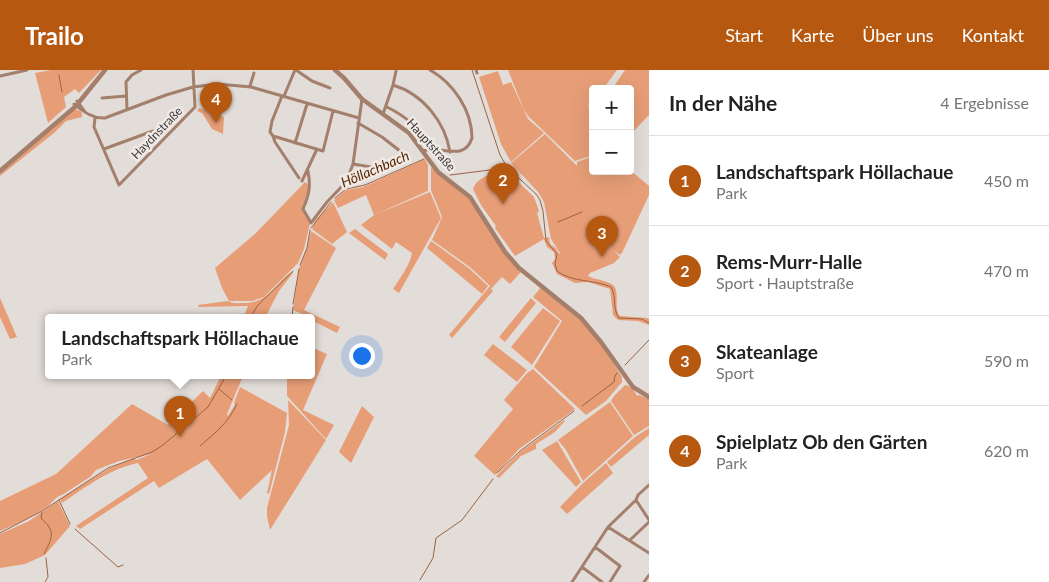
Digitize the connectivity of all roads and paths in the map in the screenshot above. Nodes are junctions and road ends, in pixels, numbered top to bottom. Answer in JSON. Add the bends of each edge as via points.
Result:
{"nodes":[{"id":1,"x":27,"y":70,"type":"edge"},
{"id":2,"x":105,"y":70,"type":"edge"},
{"id":3,"x":141,"y":70,"type":"edge"},
{"id":4,"x":193,"y":70,"type":"edge"},
{"id":5,"x":296,"y":70,"type":"edge"},
{"id":6,"x":335,"y":70,"type":"edge"},
{"id":7,"x":430,"y":70,"type":"edge"},
{"id":8,"x":15,"y":71,"type":"edge"},
{"id":9,"x":396,"y":71,"type":"edge"},
{"id":10,"x":254,"y":73,"type":"dead end"},
{"id":11,"x":0,"y":76,"type":"edge"},
{"id":12,"x":394,"y":85,"type":"junction"},
{"id":13,"x":250,"y":87,"type":"junction"},
{"id":14,"x":193,"y":88,"type":"junction"},
{"id":15,"x":330,"y":88,"type":"dead end"},
{"id":16,"x":126,"y":96,"type":"junction"},
{"id":17,"x":283,"y":96,"type":"junction"},
{"id":18,"x":102,"y":98,"type":"dead end"},
{"id":19,"x":362,"y":99,"type":"junction"},
{"id":20,"x":77,"y":103,"type":"junction"},
{"id":21,"x":307,"y":104,"type":"junction"},
{"id":22,"x":387,"y":107,"type":"junction"},
{"id":23,"x":127,"y":110,"type":"junction"},
{"id":24,"x":333,"y":111,"type":"junction"},
{"id":25,"x":383,"y":114,"type":"junction"},
{"id":26,"x":95,"y":118,"type":"junction"},
{"id":27,"x":359,"y":121,"type":"junction"},
{"id":28,"x":153,"y":131,"type":"dead end"},
{"id":29,"x":271,"y":135,"type":"junction"},
{"id":30,"x":296,"y":143,"type":"junction"},
{"id":31,"x":104,"y":149,"type":"junction"},
{"id":32,"x":317,"y":149,"type":"junction"},
{"id":33,"x":429,"y":149,"type":"junction"},
{"id":34,"x":400,"y":151,"type":"dead end"},
{"id":35,"x":423,"y":151,"type":"junction"},
{"id":36,"x":450,"y":152,"type":"junction"},
{"id":37,"x":352,"y":164,"type":"junction"},
{"id":38,"x":371,"y":167,"type":"dead end"},
{"id":39,"x":0,"y":170,"type":"edge"},
{"id":40,"x":308,"y":171,"type":"junction"},
{"id":41,"x":299,"y":178,"type":"dead end"},
{"id":42,"x":302,"y":182,"type":"dead end"},
{"id":43,"x":649,"y":397,"type":"edge"},
{"id":44,"x":649,"y":485,"type":"edge"},
{"id":45,"x":636,"y":500,"type":"junction"},
{"id":46,"x":649,"y":521,"type":"edge"},
{"id":47,"x":608,"y":527,"type":"junction"},
{"id":48,"x":630,"y":540,"type":"junction"},
{"id":49,"x":595,"y":547,"type":"junction"},
{"id":50,"x":649,"y":552,"type":"edge"},
{"id":51,"x":582,"y":567,"type":"junction"},
{"id":52,"x":649,"y":575,"type":"edge"},
{"id":53,"x":572,"y":582,"type":"edge"},
{"id":54,"x":602,"y":582,"type":"edge"},
{"id":55,"x":610,"y":582,"type":"edge"},
{"id":56,"x":644,"y":582,"type":"edge"}],
"edges":[{"from":1,"to":8,"type":"street"},
{"from":2,"to":20,"type":"street"},
{"from":3,"to":16,"type":"street","via":[[126,82]]},
{"from":4,"to":14,"type":"street","name":"Haydnstraße"},
{"from":5,"to":15,"type":"street"},
{"from":5,"to":17,"type":"street"},
{"from":6,"to":19,"type":"street","name":"Hauptstraße"},
{"from":7,"to":36,"type":"street","via":[[456,94],[470,120],[472,141],[462,150]]},
{"from":8,"to":11,"type":"street"},
{"from":9,"to":12,"type":"street"},
{"from":10,"to":13,"type":"street"},
{"from":12,"to":22,"type":"street"},
{"from":12,"to":36,"type":"street","via":[[418,98],[434,114],[446,136]]},
{"from":13,"to":14,"type":"street","via":[[218,84]]},
{"from":13,"to":17,"type":"street"},
{"from":14,"to":23,"type":"street"},
{"from":14,"to":31,"type":"street","name":"Haydnstraße","via":[[195,107],[120,185]]},
{"from":16,"to":18,"type":"street"},
{"from":16,"to":23,"type":"street"},
{"from":17,"to":21,"type":"street"},
{"from":17,"to":29,"type":"street","via":[[272,121]]},
{"from":19,"to":25,"type":"street","name":"Hauptstraße"},
{"from":19,"to":27,"type":"street"},
{"from":20,"to":26,"type":"street"},
{"from":20,"to":39,"type":"street"},
{"from":21,"to":24,"type":"street"},
{"from":21,"to":30,"type":"street"},
{"from":22,"to":25,"type":"street"},
{"from":22,"to":33,"type":"street","via":[[415,125]]},
{"from":23,"to":26,"type":"street"},
{"from":24,"to":27,"type":"street"},
{"from":24,"to":32,"type":"street","via":[[323,150]]},
{"from":25,"to":35,"type":"street","name":"Hauptstraße","via":[[405,129]]},
{"from":26,"to":31,"type":"street","via":[[94,127]]},
{"from":27,"to":34,"type":"street"},
{"from":27,"to":37,"type":"street"},
{"from":28,"to":31,"type":"street"},
{"from":29,"to":30,"type":"street"},
{"from":29,"to":41,"type":"street"},
{"from":30,"to":32,"type":"street"},
{"from":32,"to":40,"type":"street"},
{"from":33,"to":35,"type":"street"},
{"from":33,"to":36,"type":"street"},
{"from":35,"to":43,"type":"street","name":"Hauptstraße","via":[[438,172],[470,197],[501,245],[524,273],[581,318],[633,387]]},
{"from":37,"to":38,"type":"street"},
{"from":37,"to":40,"type":"street","via":[[344,185],[311,223],[303,209],[311,186]]},
{"from":40,"to":42,"type":"street"},
{"from":44,"to":45,"type":"street"},
{"from":45,"to":46,"type":"street"},
{"from":45,"to":47,"type":"street"},
{"from":46,"to":48,"type":"street"},
{"from":47,"to":48,"type":"street"},
{"from":47,"to":49,"type":"street"},
{"from":48,"to":50,"type":"street"},
{"from":49,"to":51,"type":"street"},
{"from":49,"to":55,"type":"street","via":[[620,566]]},
{"from":51,"to":53,"type":"street"},
{"from":51,"to":54,"type":"street"},
{"from":52,"to":56,"type":"street"}]}
